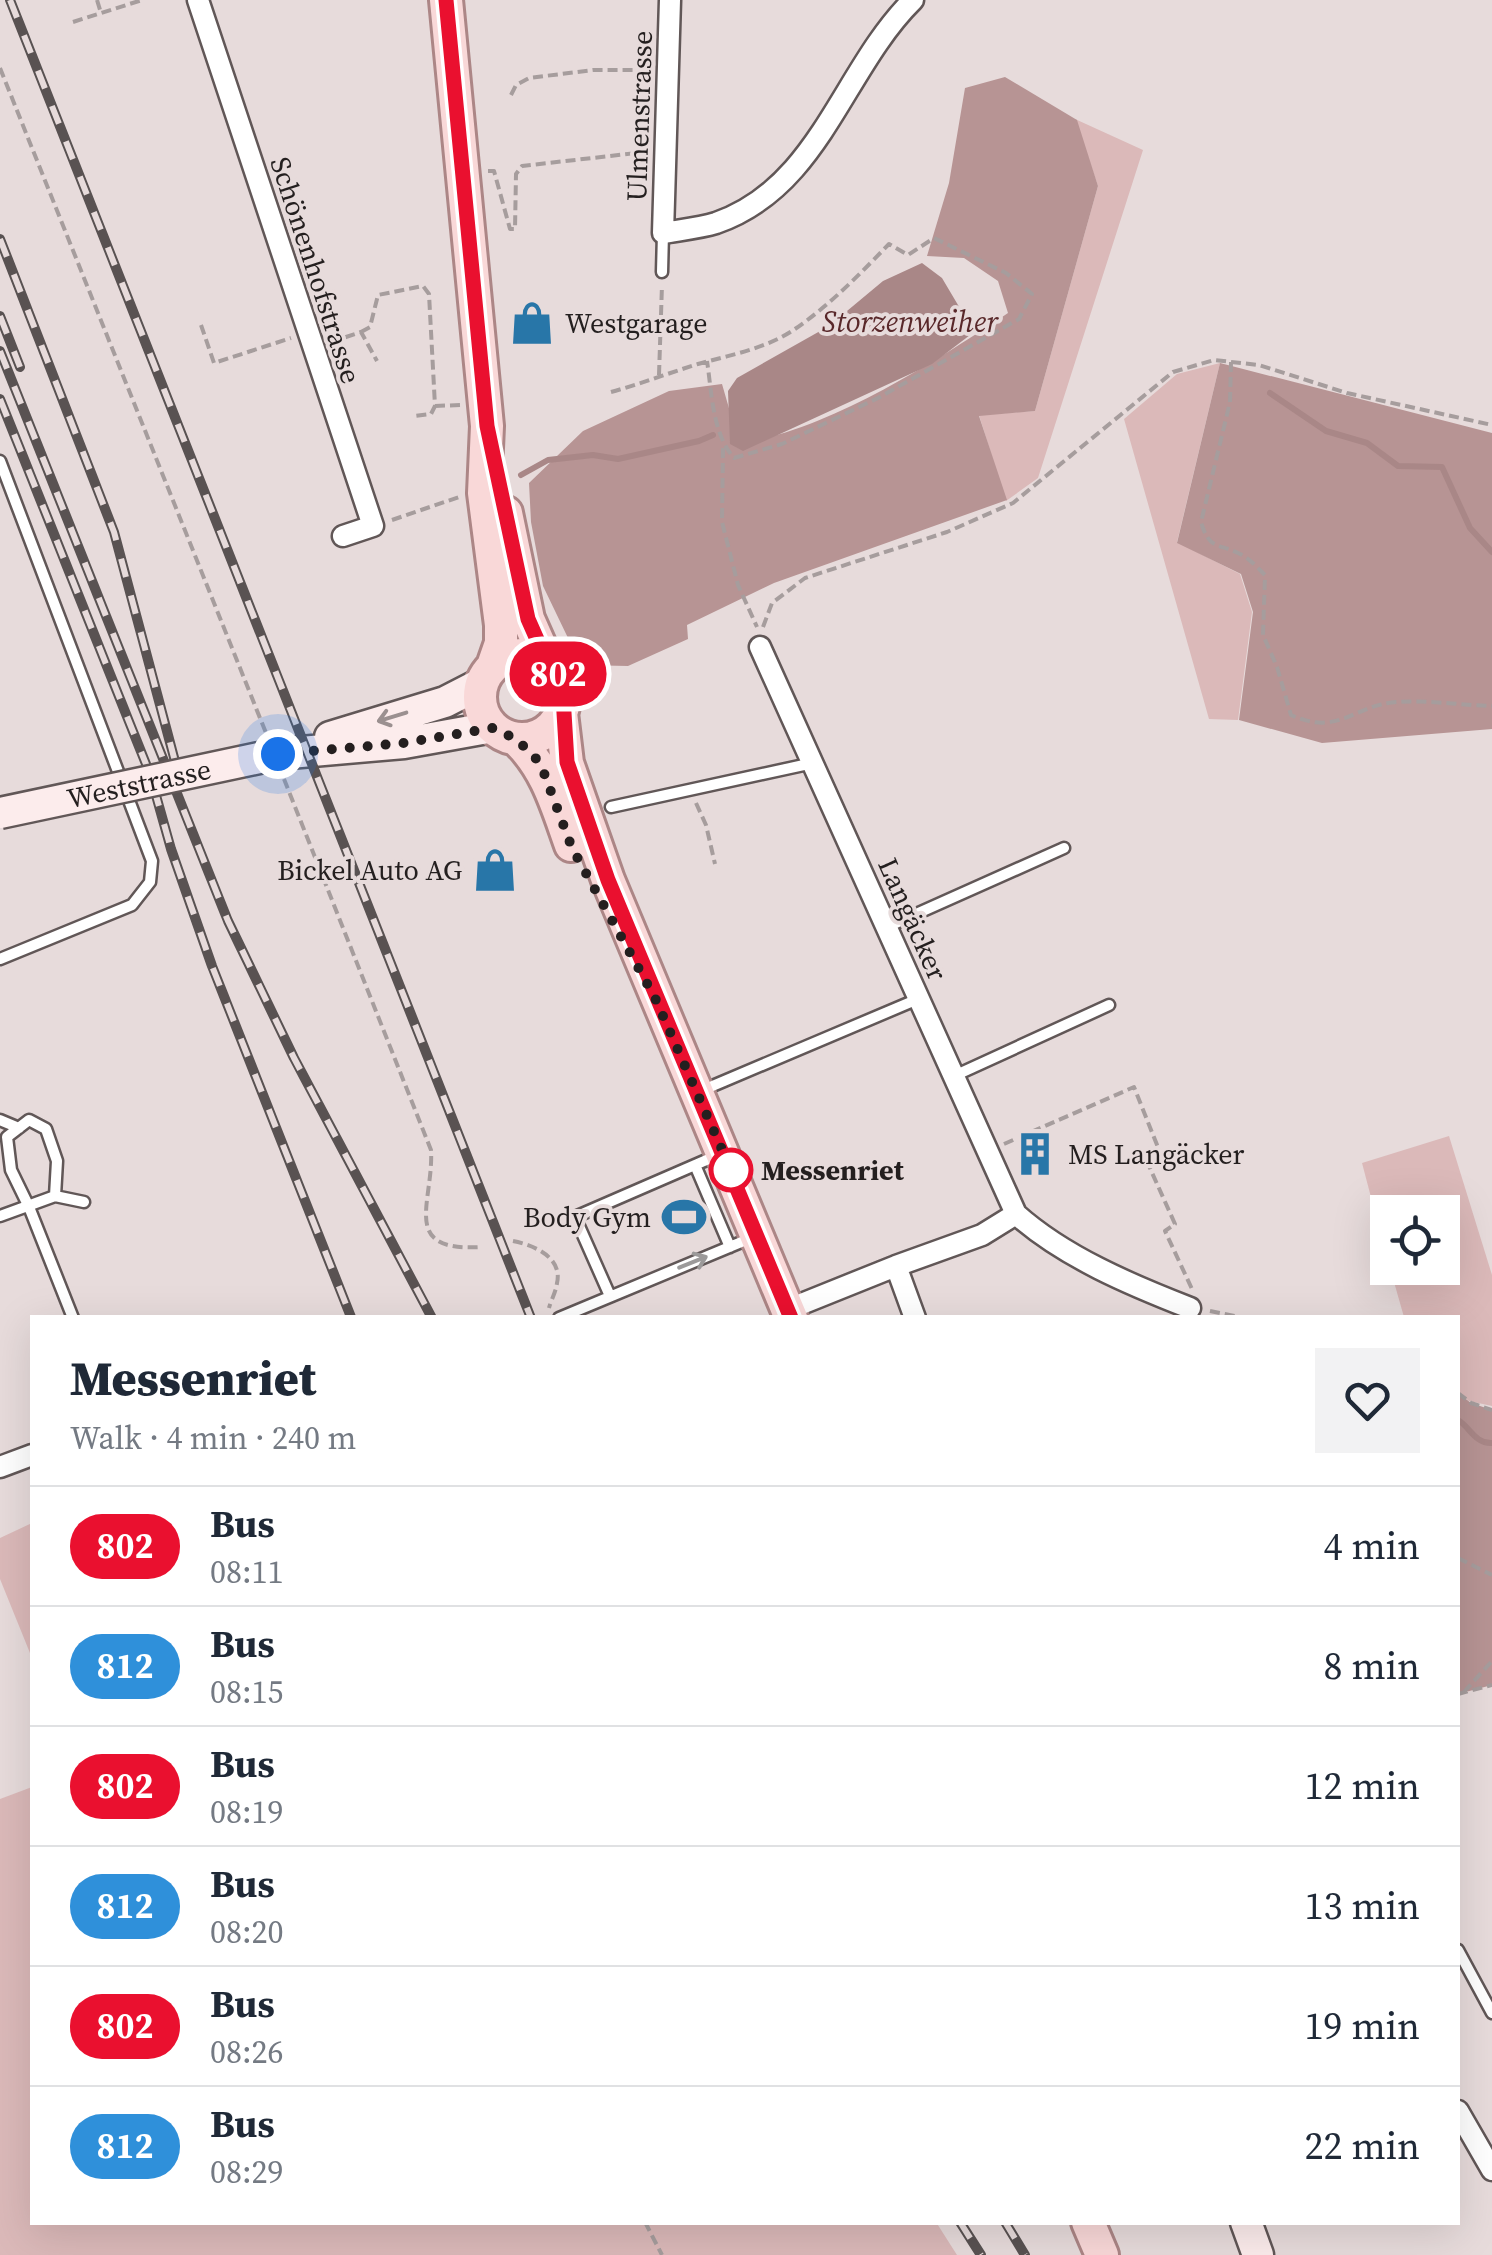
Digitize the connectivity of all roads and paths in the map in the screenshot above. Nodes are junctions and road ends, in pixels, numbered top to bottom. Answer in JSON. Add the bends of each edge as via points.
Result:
{"nodes":[{"id":1,"x":97,"y":0,"type":"edge"},
{"id":2,"x":142,"y":0,"type":"edge"},
{"id":3,"x":198,"y":0,"type":"edge"},
{"id":4,"x":446,"y":0,"type":"edge"},
{"id":5,"x":670,"y":0,"type":"edge"},
{"id":6,"x":913,"y":0,"type":"edge"},
{"id":7,"x":101,"y":13,"type":"junction"},
{"id":8,"x":73,"y":22,"type":"dead end"},
{"id":9,"x":0,"y":68,"type":"edge"},
{"id":10,"x":668,"y":70,"type":"junction"},
{"id":11,"x":511,"y":96,"type":"dead end"},
{"id":12,"x":660,"y":150,"type":"dead end"},
{"id":13,"x":464,"y":173,"type":"junction"},
{"id":14,"x":663,"y":234,"type":"junction"},
{"id":15,"x":662,"y":272,"type":"joint"},
{"id":16,"x":201,"y":326,"type":"dead end"},
{"id":17,"x":361,"y":332,"type":"junction"},
{"id":18,"x":305,"y":342,"type":"junction"},
{"id":19,"x":377,"y":361,"type":"dead end"},
{"id":20,"x":706,"y":362,"type":"junction"},
{"id":21,"x":1231,"y":362,"type":"junction"},
{"id":22,"x":659,"y":376,"type":"junction"},
{"id":23,"x":610,"y":392,"type":"dead end"},
{"id":24,"x":435,"y":406,"type":"junction"},
{"id":25,"x":415,"y":416,"type":"dead end"},
{"id":26,"x":474,"y":416,"type":"junction"},
{"id":27,"x":1492,"y":425,"type":"edge"},
{"id":28,"x":723,"y":446,"type":"junction"},
{"id":29,"x":0,"y":461,"type":"edge"},
{"id":30,"x":463,"y":496,"type":"dead end"},
{"id":31,"x":373,"y":526,"type":"junction"},
{"id":32,"x":343,"y":536,"type":"dead end"},
{"id":33,"x":760,"y":647,"type":"junction"},
{"id":34,"x":547,"y":662,"type":"junction"},
{"id":35,"x":488,"y":675,"type":"junction"},
{"id":36,"x":1492,"y":706,"type":"edge"},
{"id":37,"x":562,"y":713,"type":"junction"},
{"id":38,"x":505,"y":733,"type":"junction"},
{"id":39,"x":276,"y":755,"type":"junction"},
{"id":40,"x":814,"y":762,"type":"junction"},
{"id":41,"x":687,"y":804,"type":"dead end"},
{"id":42,"x":611,"y":807,"type":"dead end"},
{"id":43,"x":0,"y":813,"type":"edge"},
{"id":44,"x":1064,"y":848,"type":"dead end"},
{"id":45,"x":716,"y":864,"type":"dead end"},
{"id":46,"x":606,"y":894,"type":"junction"},
{"id":47,"x":886,"y":928,"type":"junction"},
{"id":48,"x":0,"y":960,"type":"edge"},
{"id":49,"x":918,"y":999,"type":"junction"},
{"id":50,"x":1109,"y":1005,"type":"dead end"},
{"id":51,"x":953,"y":1076,"type":"junction"},
{"id":52,"x":698,"y":1092,"type":"junction"},
{"id":53,"x":0,"y":1120,"type":"edge"},
{"id":54,"x":19,"y":1128,"type":"junction"},
{"id":55,"x":986,"y":1152,"type":"junction"},
{"id":56,"x":709,"y":1159,"type":"junction"},
{"id":57,"x":55,"y":1196,"type":"junction"},
{"id":58,"x":84,"y":1202,"type":"dead end"},
{"id":59,"x":29,"y":1206,"type":"junction"},
{"id":60,"x":1016,"y":1214,"type":"junction"},
{"id":61,"x":0,"y":1216,"type":"edge"},
{"id":62,"x":513,"y":1241,"type":"dead end"},
{"id":63,"x":744,"y":1242,"type":"junction"},
{"id":64,"x":480,"y":1247,"type":"dead end"},
{"id":65,"x":896,"y":1266,"type":"junction"},
{"id":66,"x":610,"y":1296,"type":"junction"},
{"id":67,"x":1195,"y":1309,"type":"junction"},
{"id":68,"x":790,"y":1314,"type":"edge"},
{"id":69,"x":72,"y":1315,"type":"edge"},
{"id":70,"x":554,"y":1315,"type":"edge"},
{"id":71,"x":562,"y":1315,"type":"edge"},
{"id":72,"x":914,"y":1315,"type":"edge"},
{"id":73,"x":1228,"y":1315,"type":"edge"},
{"id":74,"x":1460,"y":1394,"type":"edge"},
{"id":75,"x":1492,"y":1410,"type":"edge"},
{"id":76,"x":30,"y":1455,"type":"edge"},
{"id":77,"x":0,"y":1467,"type":"edge"},
{"id":78,"x":1460,"y":1559,"type":"edge"},
{"id":79,"x":1492,"y":1575,"type":"edge"},
{"id":80,"x":1492,"y":1661,"type":"edge"},
{"id":81,"x":1492,"y":1685,"type":"edge"},
{"id":82,"x":1461,"y":1693,"type":"edge"},
{"id":83,"x":1460,"y":1954,"type":"edge"},
{"id":84,"x":1492,"y":2013,"type":"edge"},
{"id":85,"x":1460,"y":2113,"type":"edge"},
{"id":86,"x":1484,"y":2138,"type":"edge"},
{"id":87,"x":1492,"y":2170,"type":"edge"},
{"id":88,"x":647,"y":2225,"type":"edge"},
{"id":89,"x":1089,"y":2225,"type":"edge"},
{"id":90,"x":1247,"y":2225,"type":"edge"},
{"id":91,"x":662,"y":2255,"type":"edge"},
{"id":92,"x":1102,"y":2255,"type":"edge"},
{"id":93,"x":1258,"y":2255,"type":"edge"}],
"edges":[{"from":1,"to":7,"type":"path"},
{"from":2,"to":7,"type":"path"},
{"from":3,"to":18,"type":"street","name":"Schönenhofstrasse"},
{"from":4,"to":13,"type":"main road"},
{"from":5,"to":10,"type":"street","name":"Ulmenstrasse"},
{"from":6,"to":14,"type":"street","via":[[889,24],[800,165],[755,204],[716,222]]},
{"from":7,"to":8,"type":"path"},
{"from":9,"to":39,"type":"path"},
{"from":10,"to":11,"type":"path","via":[[529,78]]},
{"from":10,"to":14,"type":"street","name":"Ulmenstrasse"},
{"from":12,"to":13,"type":"path","via":[[522,166],[516,174],[515,228],[494,171]]},
{"from":13,"to":26,"type":"main road"},
{"from":14,"to":15,"type":"lane"},
{"from":15,"to":22,"type":"path"},
{"from":16,"to":18,"type":"path","via":[[214,364]]},
{"from":17,"to":18,"type":"path"},
{"from":17,"to":19,"type":"path"},
{"from":17,"to":24,"type":"path","via":[[370,327],[378,295],[422,286],[429,294]]},
{"from":18,"to":31,"type":"street","name":"Schönenhofstrasse"},
{"from":20,"to":22,"type":"path"},
{"from":20,"to":28,"type":"path"},
{"from":20,"to":28,"type":"path","via":[[792,331],[889,244],[908,255],[934,238],[1006,273],[1032,294],[1019,319],[878,398],[748,455],[734,458]]},
{"from":21,"to":27,"type":"path"},
{"from":21,"to":33,"type":"path","via":[[1173,372],[1013,503],[805,578],[772,604]]},
{"from":21,"to":36,"type":"path","via":[[1230,402],[1201,522],[1206,539],[1242,554],[1265,575],[1262,636],[1292,715],[1326,724],[1400,701]]},
{"from":22,"to":23,"type":"path"},
{"from":24,"to":25,"type":"path","via":[[431,414]]},
{"from":24,"to":26,"type":"path"},
{"from":26,"to":34,"type":"main road","via":[[525,606]]},
{"from":26,"to":35,"type":"main road","via":[[502,625]]},
{"from":28,"to":33,"type":"path","via":[[722,522]]},
{"from":29,"to":48,"type":"lane","via":[[152,861],[150,882],[132,905]]},
{"from":30,"to":31,"type":"path"},
{"from":31,"to":32,"type":"street"},
{"from":33,"to":40,"type":"street","name":"Langäcker"},
{"from":34,"to":35,"type":"main road","via":[[514,655]]},
{"from":34,"to":37,"type":"main road","via":[[562,680]]},
{"from":35,"to":38,"type":"main road","via":[[481,707]]},
{"from":35,"to":39,"type":"main road","name":"Weststrasse","one_way":true,"via":[[445,702]]},
{"from":37,"to":38,"type":"main road","via":[[542,734]]},
{"from":37,"to":46,"type":"main road","via":[[567,762]]},
{"from":38,"to":39,"type":"main road","name":"Weststrasse"},
{"from":38,"to":46,"type":"main road","via":[[535,757],[572,848]]},
{"from":39,"to":43,"type":"main road","name":"Weststrasse","bridge":true},
{"from":39,"to":64,"type":"path","via":[[432,1150],[426,1227],[442,1246]]},
{"from":40,"to":42,"type":"lane"},
{"from":40,"to":47,"type":"street","name":"Langäcker"},
{"from":41,"to":45,"type":"path","via":[[697,804]]},
{"from":44,"to":47,"type":"lane"},
{"from":46,"to":52,"type":"main road"},
{"from":47,"to":49,"type":"street","name":"Langäcker"},
{"from":49,"to":51,"type":"street","name":"Langäcker"},
{"from":49,"to":52,"type":"lane"},
{"from":50,"to":51,"type":"lane"},
{"from":51,"to":55,"type":"street","name":"Langäcker"},
{"from":52,"to":56,"type":"main road"},
{"from":53,"to":54,"type":"lane"},
{"from":54,"to":57,"type":"lane","via":[[30,1120],[46,1129],[57,1161]]},
{"from":54,"to":59,"type":"lane","via":[[7,1137],[11,1170]]},
{"from":55,"to":60,"type":"street","name":"Langäcker"},
{"from":55,"to":67,"type":"path","via":[[1134,1087],[1161,1155],[1149,1166],[1175,1224],[1165,1231]]},
{"from":56,"to":63,"type":"main road"},
{"from":56,"to":66,"type":"lane","via":[[575,1217]]},
{"from":57,"to":58,"type":"lane"},
{"from":57,"to":59,"type":"lane"},
{"from":59,"to":61,"type":"lane"},
{"from":59,"to":69,"type":"lane"},
{"from":60,"to":65,"type":"street","via":[[982,1235]]},
{"from":60,"to":67,"type":"street","name":"Langäcker","via":[[1039,1234],[1143,1290]]},
{"from":62,"to":70,"type":"path","via":[[534,1245],[554,1262]]},
{"from":66,"to":63,"type":"lane","one_way":true},
{"from":63,"to":68,"type":"main road"},
{"from":65,"to":68,"type":"street"},
{"from":65,"to":72,"type":"street"},
{"from":66,"to":71,"type":"lane"},
{"from":67,"to":73,"type":"path"},
{"from":74,"to":75,"type":"path"},
{"from":76,"to":77,"type":"street"},
{"from":78,"to":79,"type":"path"},
{"from":80,"to":82,"type":"path"},
{"from":81,"to":82,"type":"path"},
{"from":83,"to":84,"type":"lane"},
{"from":85,"to":86,"type":"street"},
{"from":86,"to":87,"type":"street"},
{"from":88,"to":91,"type":"path"},
{"from":89,"to":92,"type":"main road"},
{"from":90,"to":93,"type":"main road"}]}
